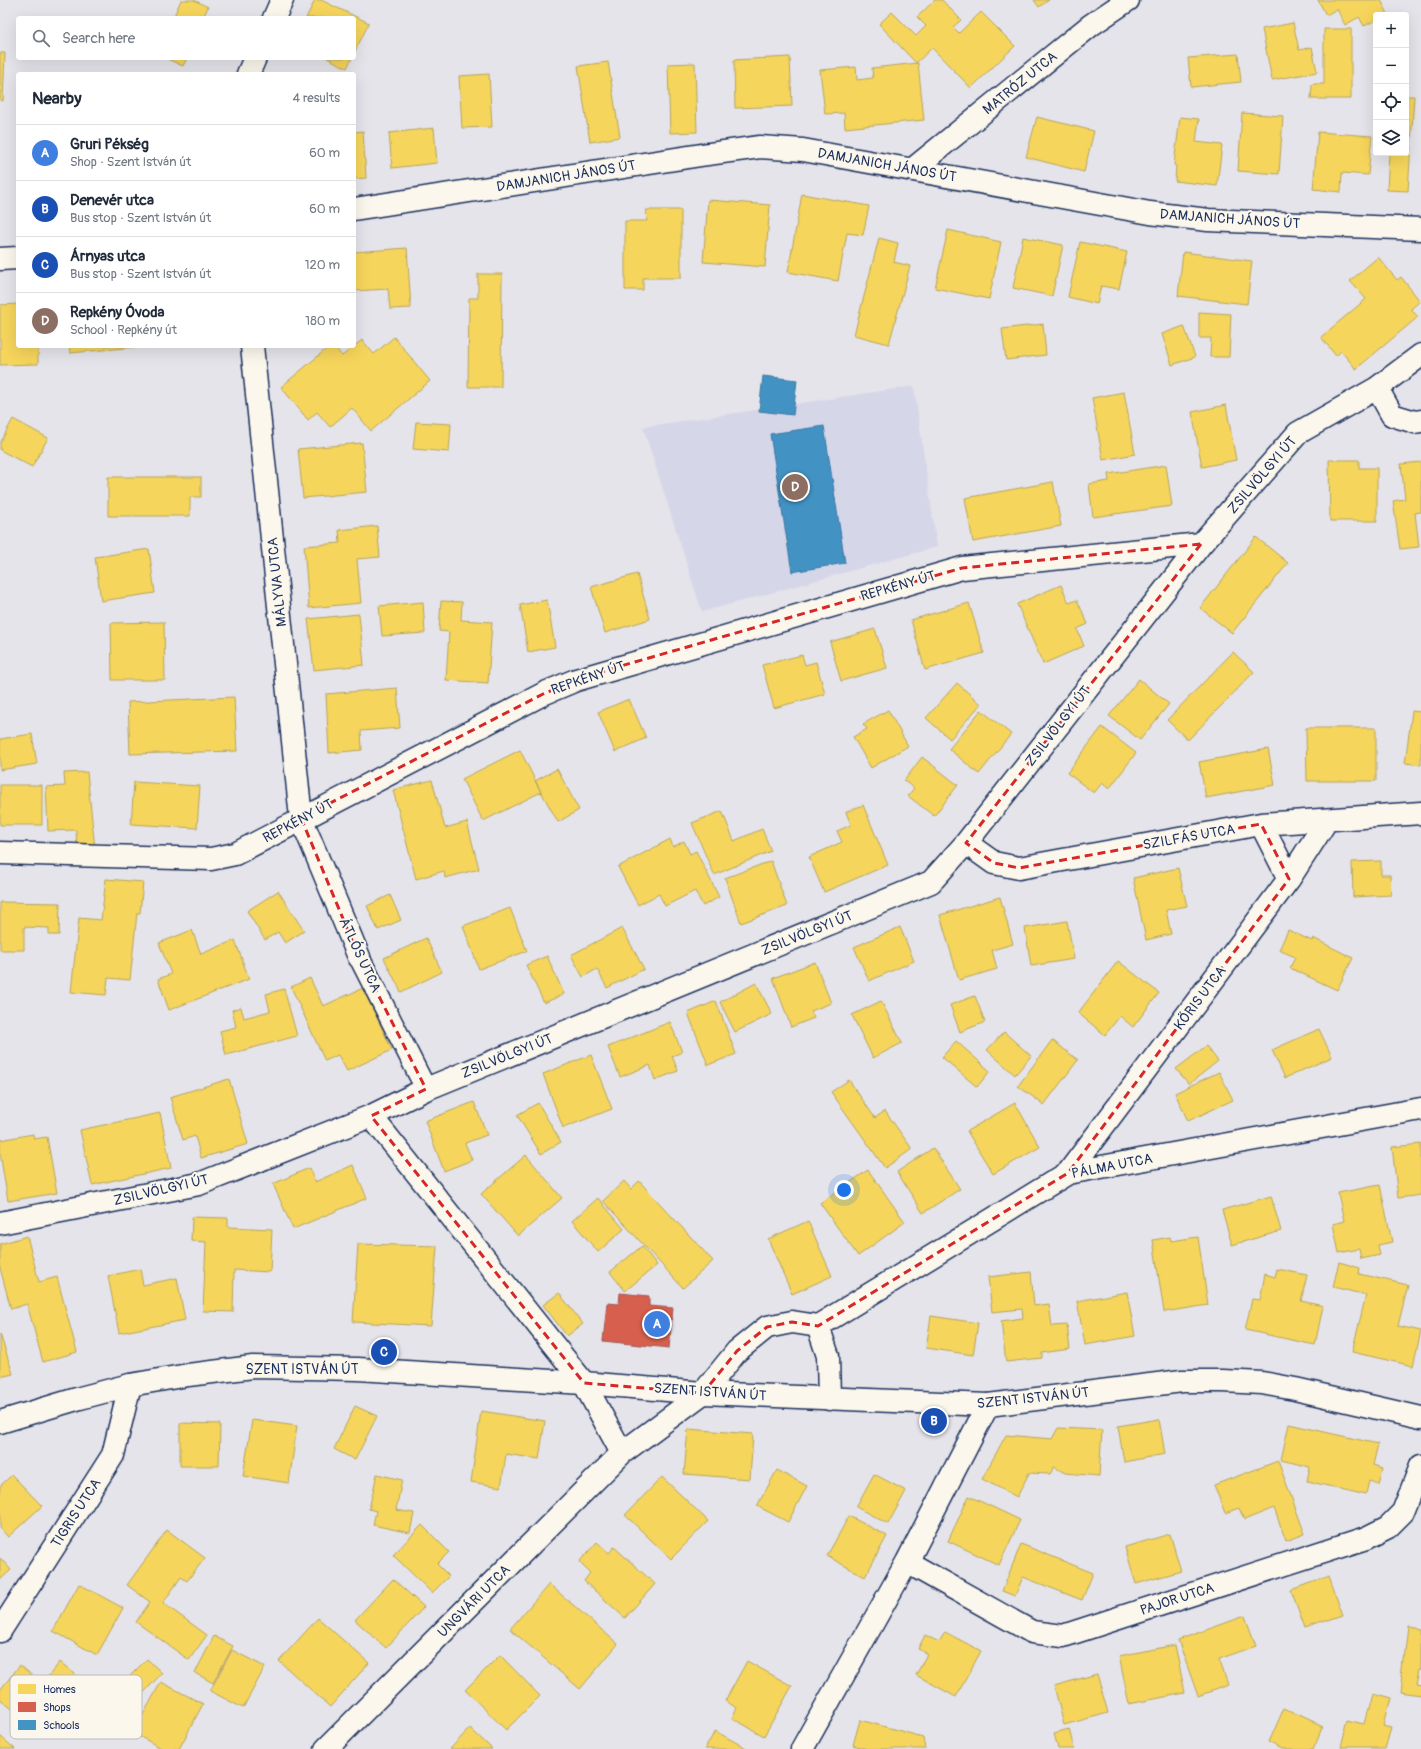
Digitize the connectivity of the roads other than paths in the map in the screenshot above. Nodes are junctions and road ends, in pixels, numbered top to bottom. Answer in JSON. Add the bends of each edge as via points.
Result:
{"nodes":[{"id":1,"x":282,"y":0,"type":"edge"},
{"id":2,"x":1128,"y":0,"type":"edge"},
{"id":3,"x":275,"y":16,"type":"edge"},
{"id":4,"x":254,"y":60,"type":"edge"},
{"id":5,"x":249,"y":72,"type":"edge"},
{"id":6,"x":914,"y":169,"type":"junction"},
{"id":7,"x":356,"y":209,"type":"edge"},
{"id":8,"x":1421,"y":229,"type":"edge"},
{"id":9,"x":16,"y":258,"type":"edge"},
{"id":10,"x":0,"y":259,"type":"edge"},
{"id":11,"x":252,"y":348,"type":"edge"},
{"id":12,"x":1421,"y":355,"type":"edge"},
{"id":13,"x":1377,"y":388,"type":"junction"},
{"id":14,"x":1421,"y":421,"type":"edge"},
{"id":15,"x":1201,"y":544,"type":"junction"},
{"id":16,"x":1421,"y":813,"type":"edge"},
{"id":17,"x":301,"y":818,"type":"junction"},
{"id":18,"x":1327,"y":820,"type":"junction"},
{"id":19,"x":1261,"y":824,"type":"junction"},
{"id":20,"x":966,"y":843,"type":"junction"},
{"id":21,"x":0,"y":853,"type":"edge"},
{"id":22,"x":1289,"y":879,"type":"junction"},
{"id":23,"x":359,"y":957,"type":"joint"},
{"id":24,"x":426,"y":1089,"type":"junction"},
{"id":25,"x":1421,"y":1109,"type":"edge"},
{"id":26,"x":371,"y":1116,"type":"junction"},
{"id":27,"x":1068,"y":1173,"type":"junction"},
{"id":28,"x":0,"y":1223,"type":"edge"},
{"id":29,"x":818,"y":1326,"type":"junction"},
{"id":30,"x":584,"y":1383,"type":"junction"},
{"id":31,"x":130,"y":1385,"type":"junction"},
{"id":32,"x":703,"y":1393,"type":"junction"},
{"id":33,"x":829,"y":1399,"type":"junction"},
{"id":34,"x":988,"y":1405,"type":"junction"},
{"id":35,"x":1421,"y":1418,"type":"edge"},
{"id":36,"x":0,"y":1422,"type":"edge"},
{"id":37,"x":622,"y":1453,"type":"junction"},
{"id":38,"x":1421,"y":1466,"type":"edge"},
{"id":39,"x":907,"y":1562,"type":"junction"},
{"id":40,"x":0,"y":1631,"type":"edge"},
{"id":41,"x":326,"y":1749,"type":"edge"},
{"id":42,"x":802,"y":1749,"type":"edge"}],
"edges":[{"from":1,"to":3,"type":"street"},
{"from":2,"to":6,"type":"street","name":"MATRÓZ UTCA","via":[[1091,25]]},
{"from":4,"to":5,"type":"street"},
{"from":6,"to":7,"type":"street","name":"DAMJANICH JÁNOS ÚT","via":[[803,150],[760,147]]},
{"from":6,"to":8,"type":"street","name":"DAMJANICH JÁNOS ÚT","via":[[1150,214],[1208,220]]},
{"from":9,"to":10,"type":"street"},
{"from":11,"to":17,"type":"street","name":"MÁLYVA UTCA"},
{"from":12,"to":13,"type":"street","name":"ZSILVÖLGYI ÚT"},
{"from":13,"to":14,"type":"street","via":[[1392,415],[1415,422]]},
{"from":13,"to":15,"type":"street","name":"ZSILVÖLGYI ÚT","via":[[1298,433]]},
{"from":15,"to":17,"type":"street","name":"REPKÉNY ÚT","via":[[962,568],[607,670],[545,693]]},
{"from":15,"to":20,"type":"street","name":"ZSILVÖLGYI ÚT"},
{"from":16,"to":18,"type":"street","name":"SZILFÁS UTCA"},
{"from":17,"to":21,"type":"street","name":"REPKÉNY ÚT","via":[[235,854],[211,859]]},
{"from":17,"to":23,"type":"street","name":"ÁTLÓS UTCA"},
{"from":18,"to":19,"type":"street","name":"SZILFÁS UTCA"},
{"from":18,"to":22,"type":"street","name":"KŐRIS UTCA"},
{"from":19,"to":20,"type":"street","name":"SZILFÁS UTCA","via":[[1018,868],[994,863]]},
{"from":19,"to":22,"type":"street"},
{"from":20,"to":24,"type":"street","name":"ZSILVÖLGYI ÚT","via":[[931,882]]},
{"from":22,"to":27,"type":"street","name":"KŐRIS UTCA"},
{"from":23,"to":24,"type":"street","name":"ÁTLÓS UTCA"},
{"from":24,"to":26,"type":"street","name":"ZSILVÖLGYI ÚT"},
{"from":25,"to":27,"type":"street","name":"PÁLMA UTCA"},
{"from":26,"to":28,"type":"street","name":"ZSILVÖLGYI ÚT","via":[[199,1184]]},
{"from":26,"to":30,"type":"street"},
{"from":27,"to":29,"type":"street","name":"PÁLMA UTCA"},
{"from":29,"to":32,"type":"street","via":[[792,1322],[768,1327],[737,1351]]},
{"from":29,"to":33,"type":"street","via":[[828,1356]]},
{"from":30,"to":31,"type":"street","name":"SZENT ISTVÁN ÚT","via":[[358,1369],[253,1367]]},
{"from":30,"to":32,"type":"street","name":"SZENT ISTVÁN ÚT"},
{"from":30,"to":37,"type":"street"},
{"from":31,"to":36,"type":"street","name":"SZENT ISTVÁN ÚT"},
{"from":31,"to":40,"type":"street","name":"TIGRIS UTCA","via":[[113,1454]]},
{"from":32,"to":33,"type":"street","name":"SZENT ISTVÁN ÚT"},
{"from":32,"to":37,"type":"street","name":"UNGVÁRI UTCA"},
{"from":33,"to":34,"type":"street","name":"SZENT ISTVÁN ÚT"},
{"from":34,"to":35,"type":"street","name":"SZENT ISTVÁN ÚT","via":[[1182,1381],[1223,1380],[1295,1389]]},
{"from":34,"to":39,"type":"street"},
{"from":37,"to":41,"type":"street","name":"UNGVÁRI UTCA"},
{"from":38,"to":39,"type":"street","name":"PAJOR UTCA","via":[[1404,1512],[1388,1527],[1366,1538],[1063,1636],[1032,1632]]},
{"from":39,"to":42,"type":"street"}]}
